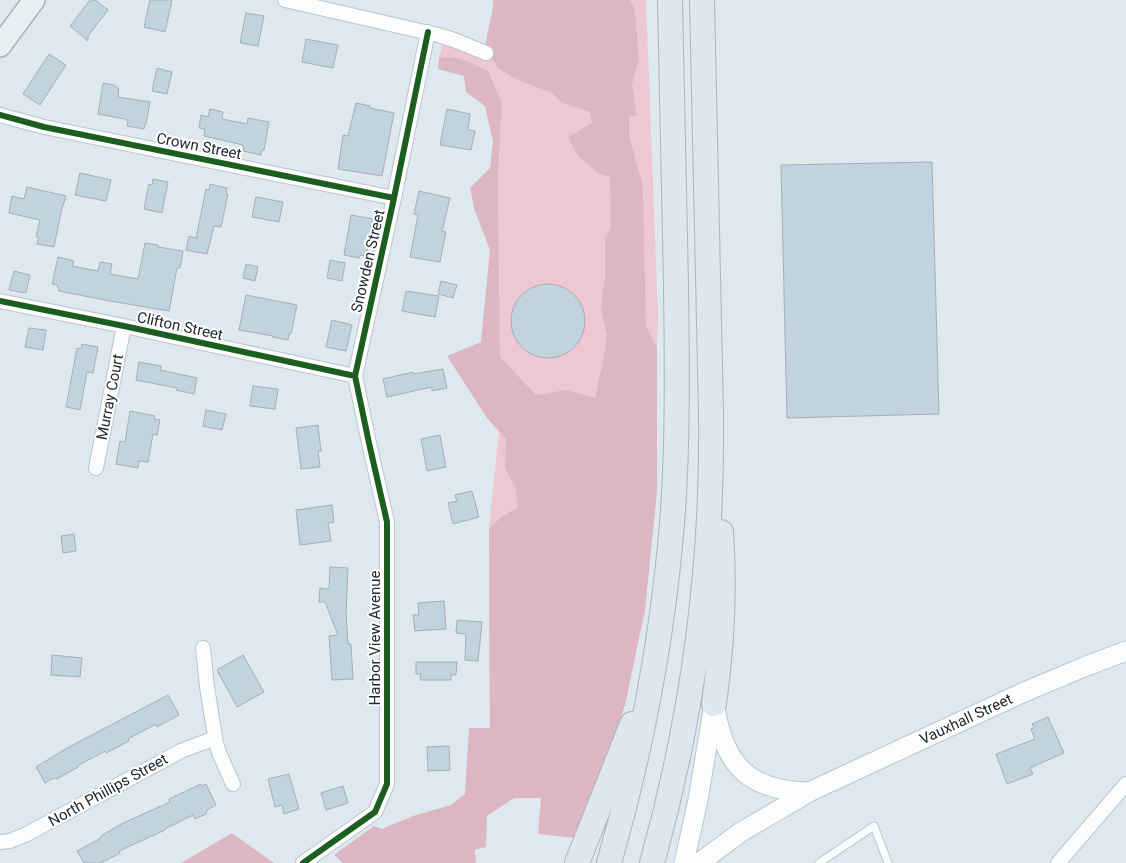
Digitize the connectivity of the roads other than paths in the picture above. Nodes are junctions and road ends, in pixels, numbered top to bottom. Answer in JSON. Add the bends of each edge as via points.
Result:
{"nodes":[{"id":1,"x":34,"y":0,"type":"edge"},
{"id":2,"x":285,"y":0,"type":"edge"},
{"id":3,"x":670,"y":0,"type":"edge"},
{"id":4,"x":702,"y":0,"type":"edge"},
{"id":5,"x":428,"y":32,"type":"junction"},
{"id":6,"x":0,"y":46,"type":"edge"},
{"id":7,"x":486,"y":53,"type":"dead end"},
{"id":8,"x":0,"y":115,"type":"edge"},
{"id":9,"x":394,"y":198,"type":"junction"},
{"id":10,"x":0,"y":301,"type":"edge"},
{"id":11,"x":124,"y":326,"type":"junction"},
{"id":12,"x":355,"y":376,"type":"junction"},
{"id":13,"x":96,"y":468,"type":"dead end"},
{"id":14,"x":711,"y":474,"type":"junction"},
{"id":15,"x":203,"y":648,"type":"dead end"},
{"id":16,"x":1126,"y":651,"type":"edge"},
{"id":17,"x":652,"y":674,"type":"junction"},
{"id":18,"x":714,"y":704,"type":"junction"},
{"id":19,"x":215,"y":738,"type":"junction"},
{"id":20,"x":233,"y":784,"type":"dead end"},
{"id":21,"x":1126,"y":784,"type":"edge"},
{"id":22,"x":809,"y":792,"type":"junction"},
{"id":23,"x":0,"y":842,"type":"edge"},
{"id":24,"x":303,"y":863,"type":"edge"},
{"id":25,"x":576,"y":863,"type":"edge"},
{"id":26,"x":609,"y":863,"type":"edge"},
{"id":27,"x":652,"y":863,"type":"edge"},
{"id":28,"x":684,"y":863,"type":"edge"},
{"id":29,"x":699,"y":863,"type":"edge"},
{"id":30,"x":819,"y":863,"type":"edge"},
{"id":31,"x":888,"y":863,"type":"edge"},
{"id":32,"x":1058,"y":863,"type":"edge"}],
"edges":[{"from":1,"to":6,"type":"main road"},
{"from":2,"to":5,"type":"street"},
{"from":3,"to":17,"type":"highway","via":[[676,438],[668,558]]},
{"from":4,"to":14,"type":"highway"},
{"from":5,"to":7,"type":"street"},
{"from":5,"to":9,"type":"street","name":"Snowden Street"},
{"from":8,"to":9,"type":"street","name":"Crown Street","via":[[44,128]]},
{"from":9,"to":12,"type":"street","name":"Snowden Street"},
{"from":10,"to":11,"type":"street","name":"Clifton Street"},
{"from":11,"to":12,"type":"street","name":"Clifton Street"},
{"from":11,"to":13,"type":"street","name":"Murray Court"},
{"from":12,"to":24,"type":"street","name":"Harbor View Avenue","via":[[387,522],[387,784],[375,812]]},
{"from":14,"to":18,"type":"highway","via":[[718,505],[723,572]]},
{"from":14,"to":27,"type":"highway","via":[[705,572],[691,684],[677,762]]},
{"from":15,"to":19,"type":"street"},
{"from":16,"to":22,"type":"main road","name":"Vauxhall Street","via":[[1022,693]]},
{"from":17,"to":25,"type":"highway"},
{"from":17,"to":26,"type":"highway","via":[[631,780]]},
{"from":18,"to":22,"type":"main road","via":[[718,726],[729,753],[742,771],[770,787]]},
{"from":18,"to":28,"type":"main road"},
{"from":19,"to":20,"type":"street"},
{"from":19,"to":23,"type":"street","name":"North Phillips Street","via":[[181,751],[27,834]]},
{"from":21,"to":32,"type":"street"},
{"from":22,"to":29,"type":"main road","name":"Vauxhall Street","via":[[741,832]]},
{"from":30,"to":31,"type":"lane","via":[[874,826]]}]}
